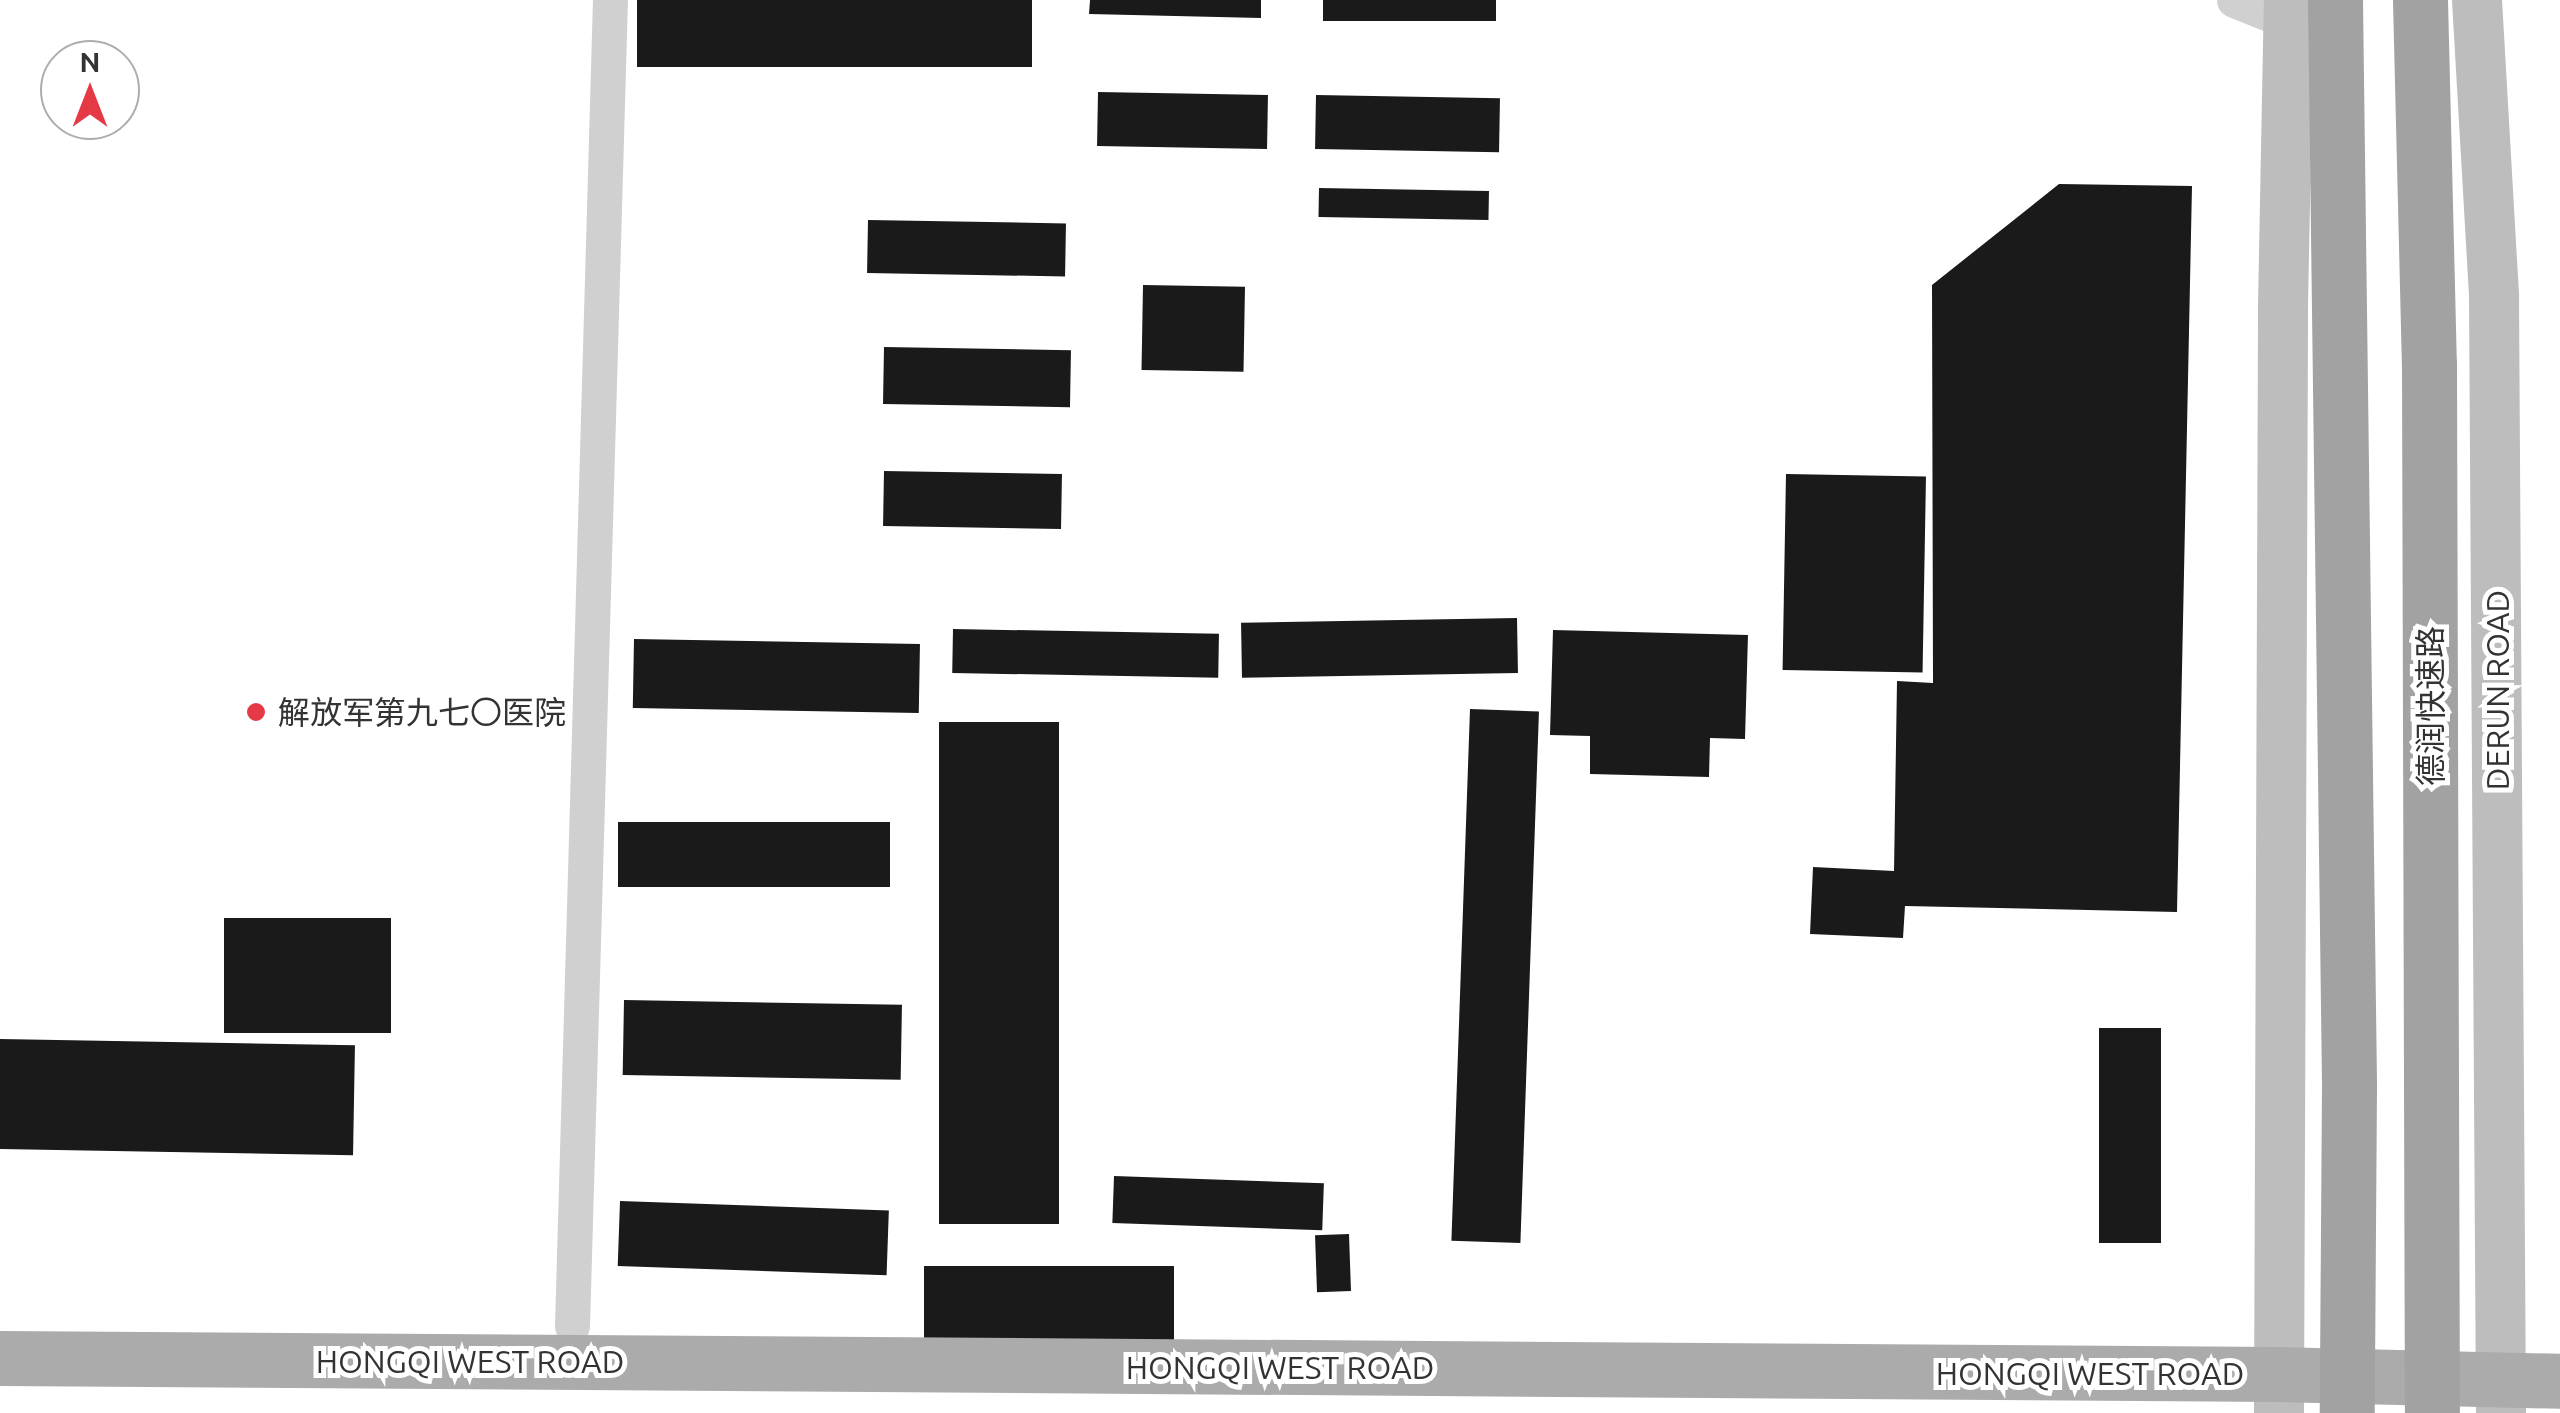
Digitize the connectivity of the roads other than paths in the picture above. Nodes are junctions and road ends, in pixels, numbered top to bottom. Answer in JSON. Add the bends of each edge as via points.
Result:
{"nodes":[{"id":1,"x":610,"y":0,"type":"edge"},
{"id":2,"x":2234,"y":0,"type":"edge"},
{"id":3,"x":2420,"y":0,"type":"edge"},
{"id":4,"x":2477,"y":0,"type":"edge"},
{"id":5,"x":2304,"y":7,"type":"edge"},
{"id":6,"x":572,"y":1326,"type":"dead end"},
{"id":7,"x":0,"y":1358,"type":"edge"},
{"id":8,"x":2560,"y":1381,"type":"edge"},
{"id":9,"x":2279,"y":1394,"type":"edge"},
{"id":10,"x":2502,"y":1397,"type":"edge"},
{"id":11,"x":2347,"y":1413,"type":"edge"},
{"id":12,"x":2432,"y":1413,"type":"edge"}],
"edges":[{"from":1,"to":6,"type":"street"},
{"from":2,"to":5,"type":"street"},
{"from":3,"to":12,"type":"highway","name":"德润快速路","via":[[2430,364]]},
{"from":4,"to":10,"type":"main road","name":"DERUN ROAD","via":[[2494,298]]},
{"from":5,"to":9,"type":"main road","via":[[2283,326]]},
{"from":5,"to":11,"type":"highway","via":[[2349,1086]]},
{"from":7,"to":9,"type":"main road","name":"HONGQI WEST ROAD"},
{"from":8,"to":10,"type":"main road","name":"HONGQI WEST ROAD"},
{"from":9,"to":10,"type":"main road","name":"HONGQI WEST ROAD"}]}
